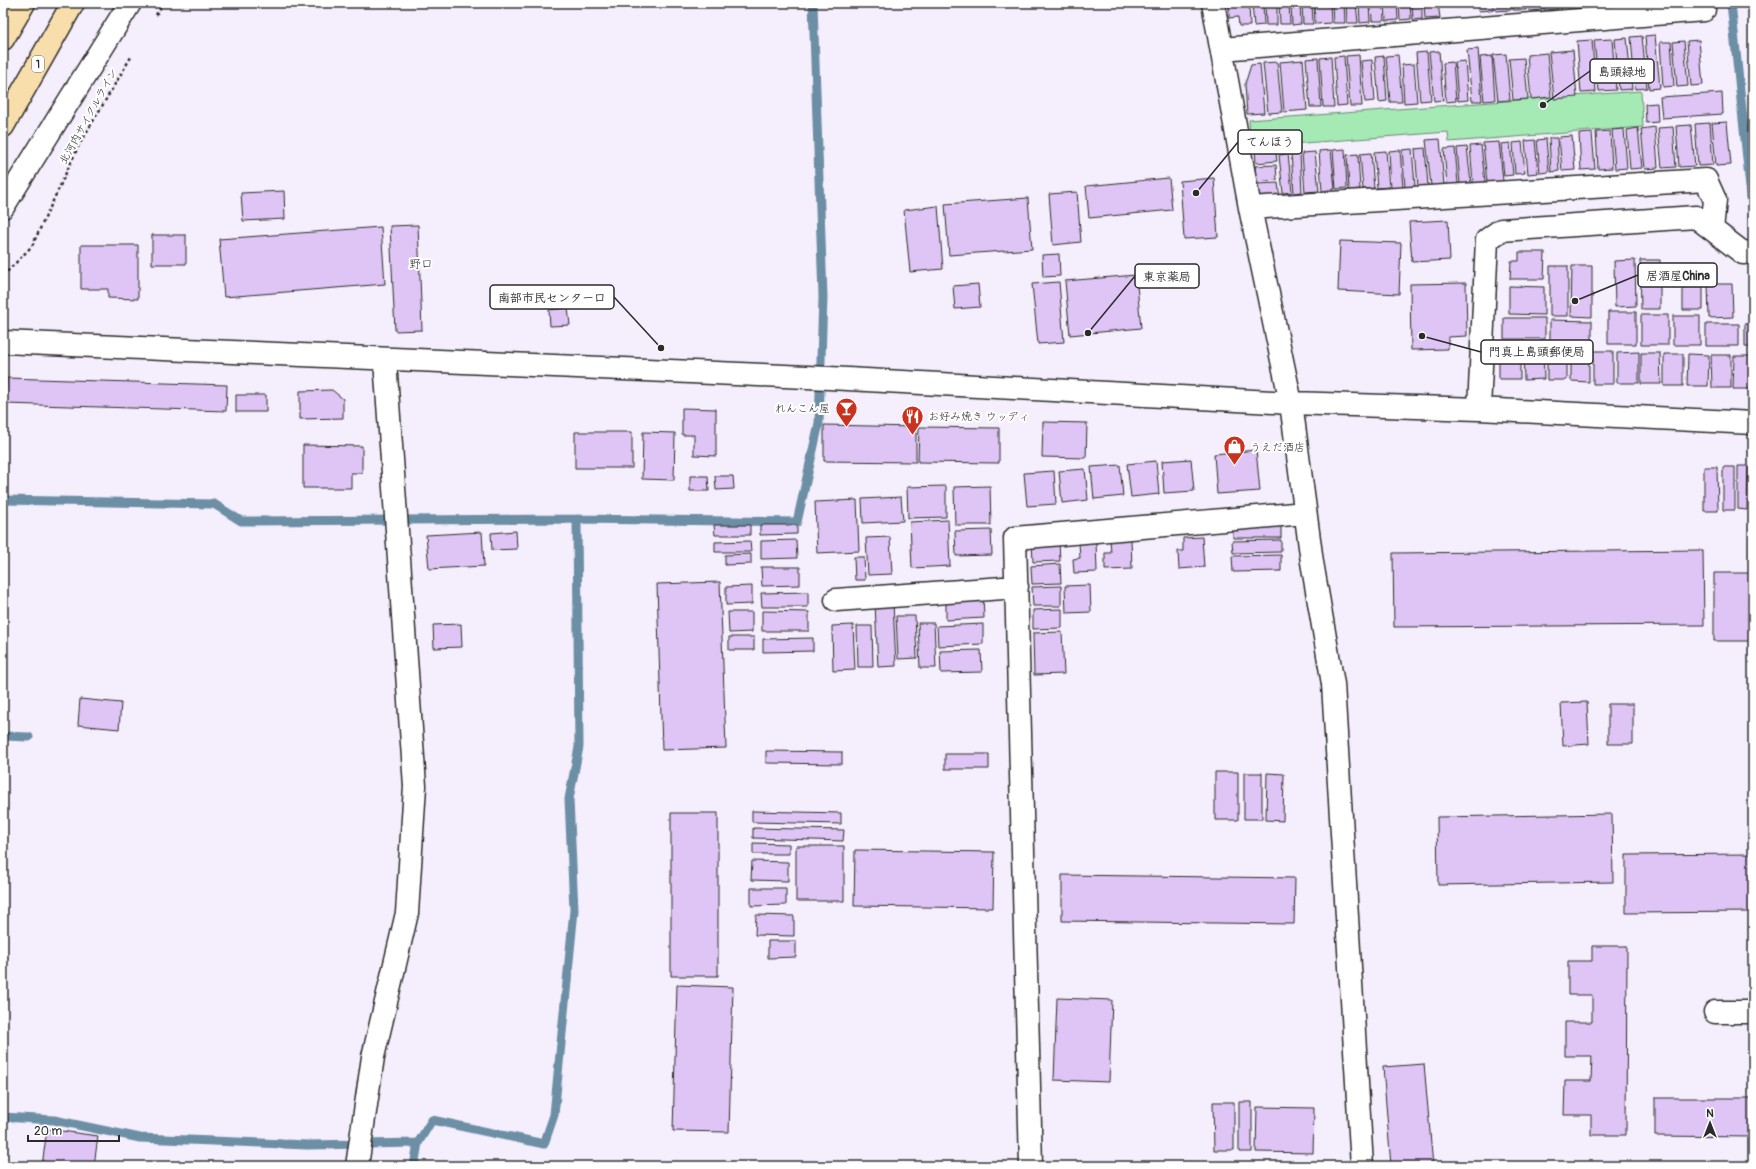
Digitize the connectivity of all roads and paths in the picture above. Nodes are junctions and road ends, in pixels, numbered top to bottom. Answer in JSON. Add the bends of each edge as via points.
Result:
{"nodes":[{"id":1,"x":24,"y":3,"type":"edge"},
{"id":2,"x":74,"y":3,"type":"edge"},
{"id":3,"x":130,"y":3,"type":"edge"},
{"id":4,"x":163,"y":3,"type":"edge"},
{"id":5,"x":1214,"y":3,"type":"edge"},
{"id":6,"x":1703,"y":3,"type":"edge"},
{"id":7,"x":155,"y":16,"type":"dead end"},
{"id":8,"x":3,"y":39,"type":"edge"},
{"id":9,"x":1222,"y":49,"type":"junction"},
{"id":10,"x":135,"y":50,"type":"dead end"},
{"id":11,"x":3,"y":126,"type":"edge"},
{"id":12,"x":3,"y":207,"type":"edge"},
{"id":13,"x":1250,"y":208,"type":"junction"},
{"id":14,"x":1712,"y":229,"type":"junction"},
{"id":15,"x":1753,"y":252,"type":"edge"},
{"id":16,"x":3,"y":276,"type":"edge"},
{"id":17,"x":3,"y":342,"type":"edge"},
{"id":18,"x":385,"y":360,"type":"junction"},
{"id":19,"x":1291,"y":403,"type":"junction"},
{"id":20,"x":1479,"y":409,"type":"junction"},
{"id":21,"x":1753,"y":423,"type":"edge"},
{"id":22,"x":1306,"y":513,"type":"junction"},
{"id":23,"x":1016,"y":587,"type":"junction"},
{"id":24,"x":836,"y":600,"type":"dead end"},
{"id":25,"x":1715,"y":1012,"type":"dead end"},
{"id":26,"x":1753,"y":1012,"type":"edge"},
{"id":27,"x":357,"y":1166,"type":"edge"},
{"id":28,"x":1031,"y":1166,"type":"edge"},
{"id":29,"x":1362,"y":1166,"type":"edge"}],
"edges":[{"from":1,"to":8,"type":"highway"},
{"from":2,"to":11,"type":"highway","number":"1"},
{"from":3,"to":12,"type":"street"},
{"from":4,"to":7,"type":"path"},
{"from":5,"to":9,"type":"street"},
{"from":6,"to":9,"type":"street","via":[[1704,10]]},
{"from":9,"to":13,"type":"street"},
{"from":10,"to":16,"type":"path","name":"北河内サイクルライン","via":[[79,145],[32,246]]},
{"from":13,"to":14,"type":"street","via":[[1706,180],[1715,200]]},
{"from":13,"to":19,"type":"street"},
{"from":14,"to":15,"type":"street","via":[[1743,253]]},
{"from":14,"to":20,"type":"street","via":[[1696,217],[1501,230],[1487,240]]},
{"from":17,"to":18,"type":"street"},
{"from":18,"to":19,"type":"street","via":[[821,378]]},
{"from":18,"to":27,"type":"street","via":[[415,786],[407,912],[373,1057]]},
{"from":19,"to":20,"type":"street"},
{"from":19,"to":22,"type":"street"},
{"from":20,"to":21,"type":"street"},
{"from":22,"to":23,"type":"street","via":[[1015,538]]},
{"from":22,"to":29,"type":"street","via":[[1335,703]]},
{"from":23,"to":24,"type":"street"},
{"from":23,"to":28,"type":"street"},
{"from":25,"to":26,"type":"street"}]}
